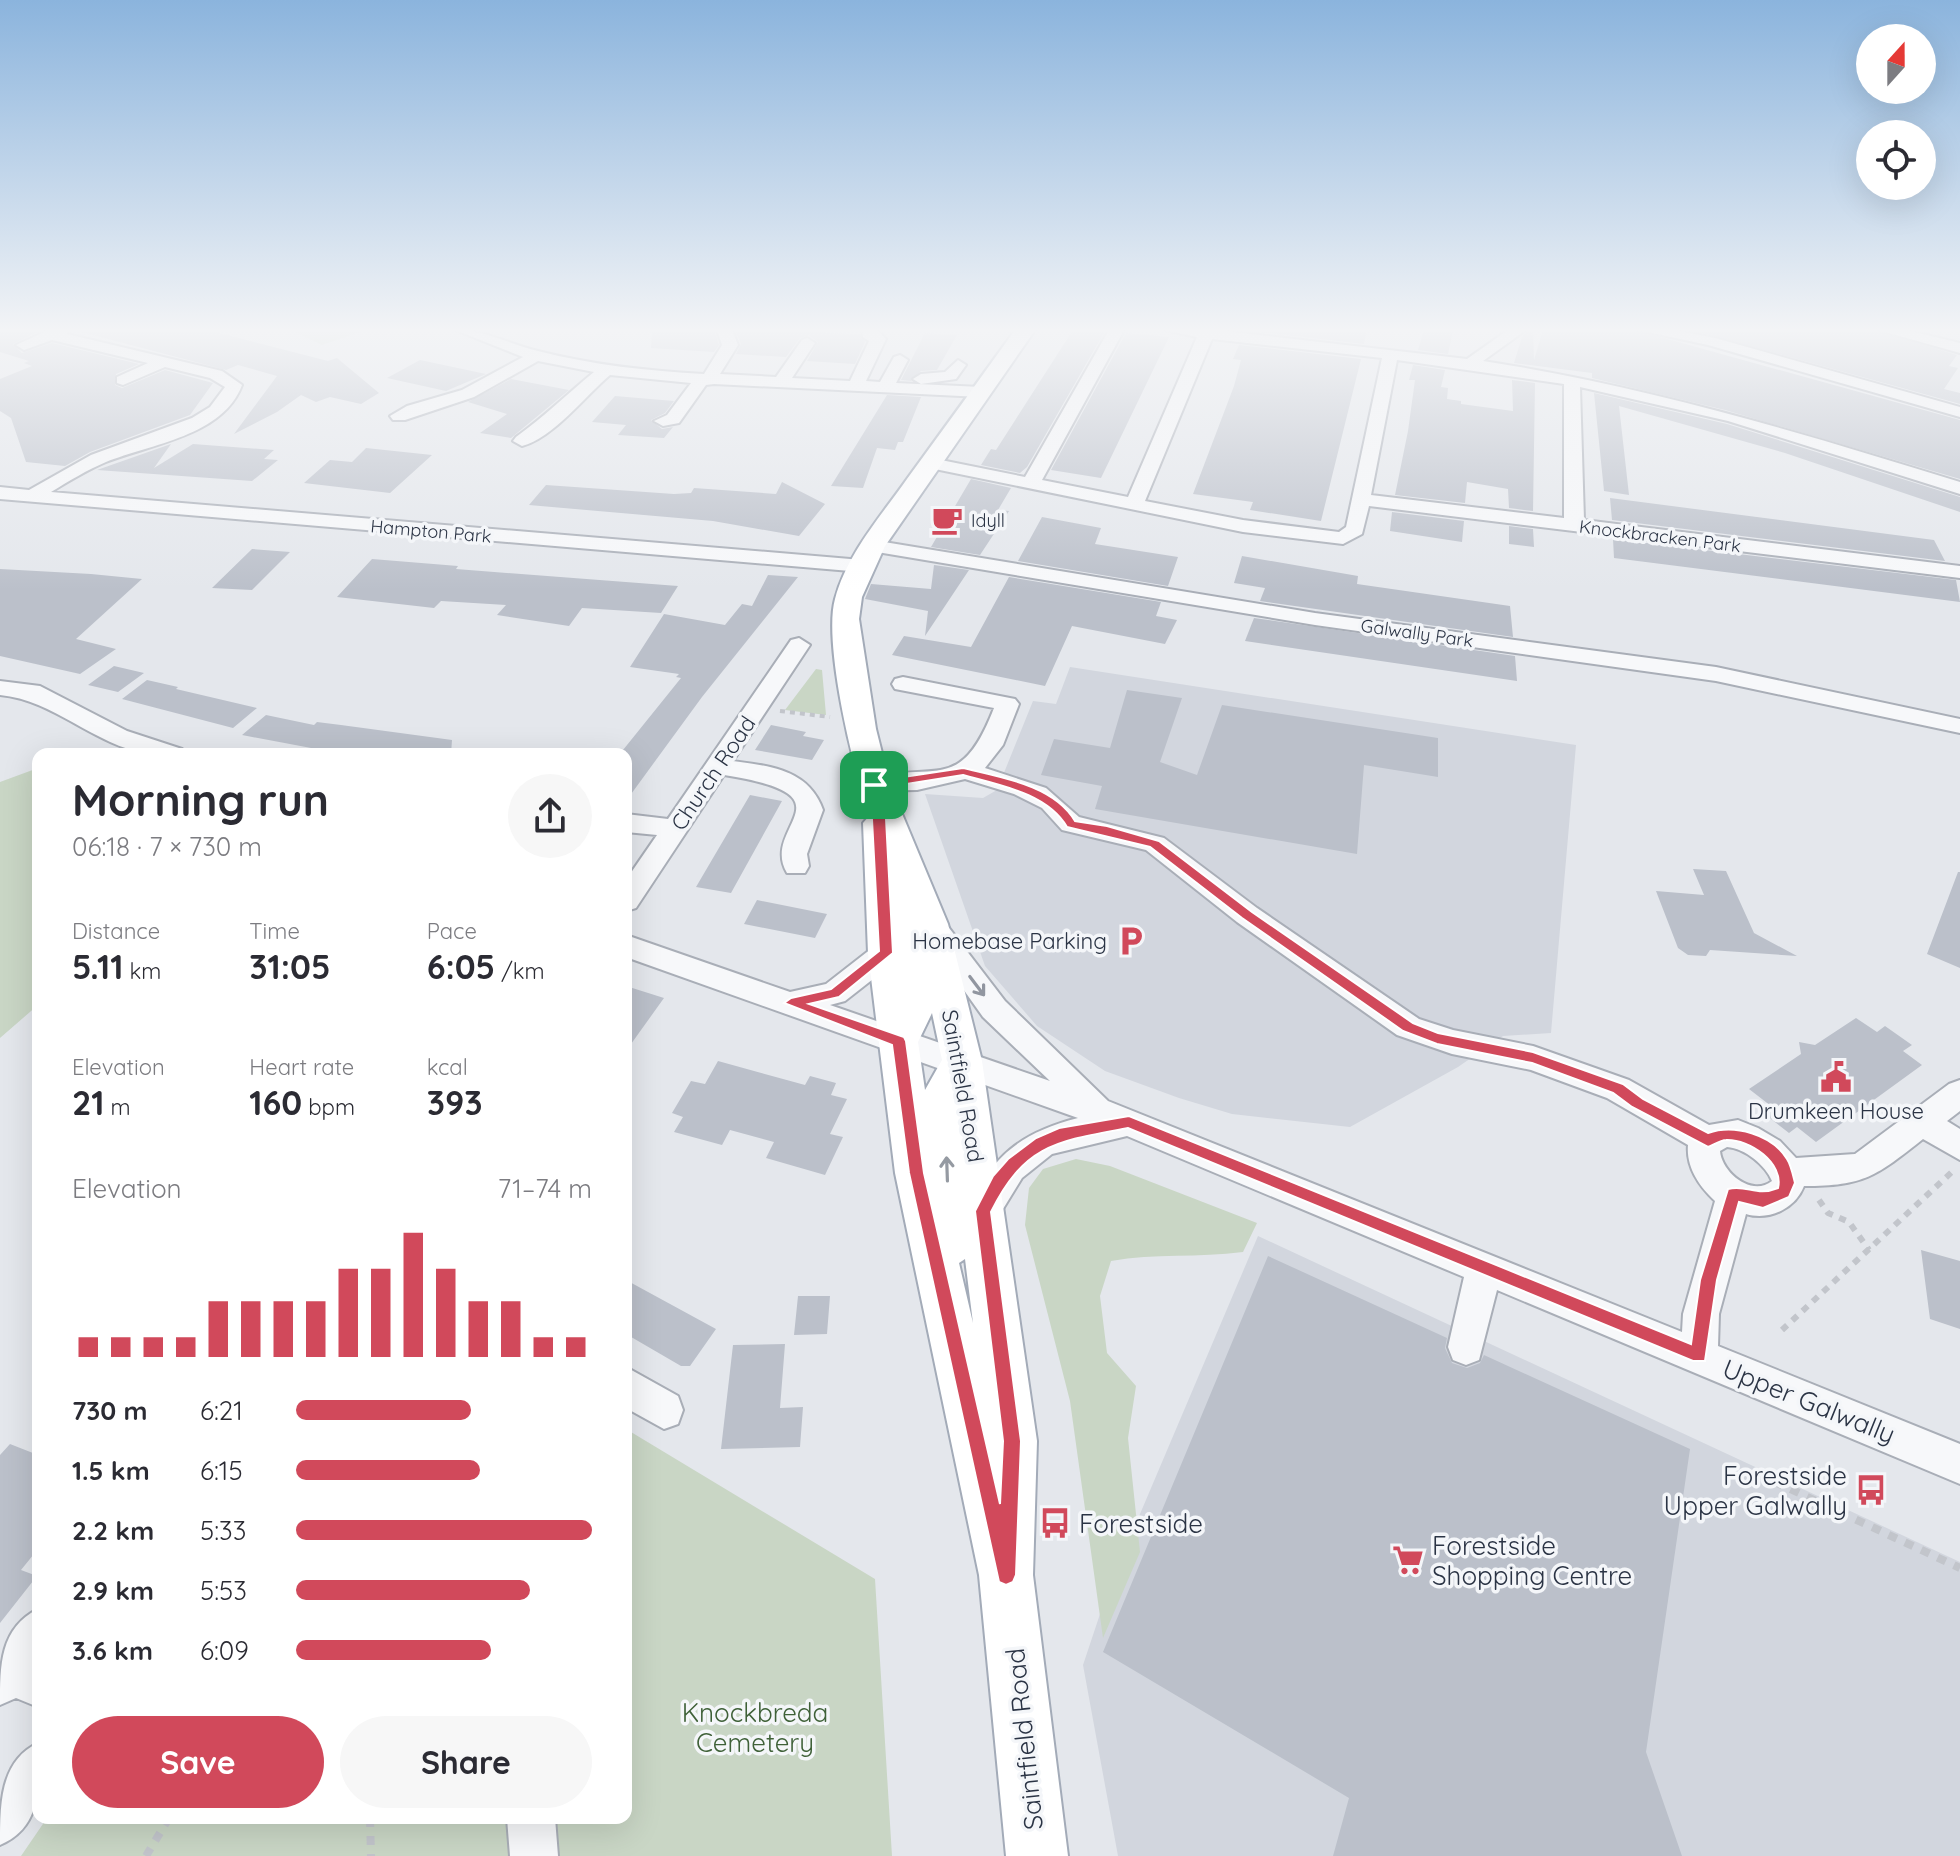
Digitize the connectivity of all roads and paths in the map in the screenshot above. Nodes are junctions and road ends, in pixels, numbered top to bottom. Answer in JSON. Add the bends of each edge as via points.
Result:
{"nodes":[{"id":1,"x":207,"y":417,"type":"edge"},
{"id":2,"x":555,"y":417,"type":"edge"},
{"id":3,"x":675,"y":417,"type":"edge"},
{"id":4,"x":959,"y":417,"type":"edge"},
{"id":5,"x":964,"y":417,"type":"edge"},
{"id":6,"x":1068,"y":417,"type":"edge"},
{"id":7,"x":1174,"y":417,"type":"edge"},
{"id":8,"x":1377,"y":417,"type":"edge"},
{"id":9,"x":1572,"y":417,"type":"edge"},
{"id":10,"x":1731,"y":417,"type":"edge"},
{"id":11,"x":962,"y":420,"type":"junction"},
{"id":12,"x":663,"y":421,"type":"dead end"},
{"id":13,"x":522,"y":441,"type":"dead end"},
{"id":14,"x":931,"y":463,"type":"junction"},
{"id":15,"x":1031,"y":483,"type":"junction"},
{"id":16,"x":1960,"y":488,"type":"edge"},
{"id":17,"x":0,"y":493,"type":"edge"},
{"id":18,"x":32,"y":496,"type":"junction"},
{"id":19,"x":1360,"y":499,"type":"junction"},
{"id":20,"x":1134,"y":505,"type":"junction"},
{"id":21,"x":1574,"y":525,"type":"junction"},
{"id":22,"x":867,"y":556,"type":"junction"},
{"id":23,"x":1960,"y":572,"type":"edge"},
{"id":24,"x":799,"y":645,"type":"dead end"},
{"id":25,"x":903,"y":684,"type":"dead end"},
{"id":26,"x":0,"y":688,"type":"edge"},
{"id":27,"x":772,"y":710,"type":"dead end"},
{"id":28,"x":833,"y":717,"type":"dead end"},
{"id":29,"x":1960,"y":726,"type":"edge"},
{"id":30,"x":155,"y":748,"type":"edge"},
{"id":31,"x":717,"y":766,"type":"junction"},
{"id":32,"x":963,"y":771,"type":"junction"},
{"id":33,"x":876,"y":792,"type":"junction"},
{"id":34,"x":632,"y":824,"type":"edge"},
{"id":35,"x":675,"y":828,"type":"junction"},
{"id":36,"x":906,"y":862,"type":"junction"},
{"id":37,"x":796,"y":866,"type":"dead end"},
{"id":38,"x":632,"y":892,"type":"edge"},
{"id":39,"x":930,"y":924,"type":"junction"},
{"id":40,"x":632,"y":948,"type":"edge"},
{"id":41,"x":886,"y":953,"type":"junction"},
{"id":42,"x":791,"y":1003,"type":"junction"},
{"id":43,"x":899,"y":1041,"type":"junction"},
{"id":44,"x":962,"y":1061,"type":"junction"},
{"id":45,"x":1960,"y":1093,"type":"edge"},
{"id":46,"x":1115,"y":1117,"type":"junction"},
{"id":47,"x":1922,"y":1122,"type":"junction"},
{"id":48,"x":1708,"y":1140,"type":"junction"},
{"id":49,"x":1960,"y":1146,"type":"edge"},
{"id":50,"x":1960,"y":1165,"type":"edge"},
{"id":51,"x":1786,"y":1172,"type":"junction"},
{"id":52,"x":1734,"y":1194,"type":"junction"},
{"id":53,"x":1819,"y":1200,"type":"dead end"},
{"id":54,"x":983,"y":1211,"type":"junction"},
{"id":55,"x":1869,"y":1250,"type":"junction"},
{"id":56,"x":1484,"y":1268,"type":"junction"},
{"id":57,"x":1782,"y":1330,"type":"dead end"},
{"id":58,"x":952,"y":1331,"type":"junction"},
{"id":59,"x":1466,"y":1347,"type":"dead end"},
{"id":60,"x":1699,"y":1355,"type":"junction"},
{"id":61,"x":632,"y":1390,"type":"edge"},
{"id":62,"x":664,"y":1410,"type":"dead end"},
{"id":63,"x":1960,"y":1464,"type":"edge"},
{"id":64,"x":1758,"y":1474,"type":"dead end"},
{"id":65,"x":1960,"y":1568,"type":"edge"},
{"id":66,"x":1006,"y":1575,"type":"junction"},
{"id":67,"x":32,"y":1644,"type":"edge"},
{"id":68,"x":15,"y":1680,"type":"edge"},
{"id":69,"x":32,"y":1775,"type":"edge"},
{"id":70,"x":0,"y":1821,"type":"edge"},
{"id":71,"x":165,"y":1824,"type":"edge"},
{"id":72,"x":370,"y":1824,"type":"edge"},
{"id":73,"x":531,"y":1824,"type":"edge"},
{"id":74,"x":146,"y":1856,"type":"edge"},
{"id":75,"x":371,"y":1856,"type":"edge"},
{"id":76,"x":534,"y":1856,"type":"edge"},
{"id":77,"x":1037,"y":1856,"type":"edge"}],
"edges":[{"from":1,"to":18,"type":"street","via":[[98,458]]},
{"from":2,"to":13,"type":"street"},
{"from":3,"to":12,"type":"street"},
{"from":4,"to":11,"type":"street"},
{"from":5,"to":11,"type":"main road"},
{"from":6,"to":15,"type":"street"},
{"from":7,"to":20,"type":"street"},
{"from":8,"to":19,"type":"street"},
{"from":9,"to":21,"type":"street"},
{"from":10,"to":16,"type":"street"},
{"from":11,"to":14,"type":"main road"},
{"from":14,"to":15,"type":"street"},
{"from":14,"to":22,"type":"main road"},
{"from":15,"to":20,"type":"street"},
{"from":17,"to":18,"type":"street","name":"Hampton Park"},
{"from":18,"to":22,"type":"street","name":"Hampton Park"},
{"from":19,"to":20,"type":"street","via":[[1355,530],[1343,538]]},
{"from":19,"to":21,"type":"street","name":"Knockbracken Park"},
{"from":21,"to":23,"type":"street","name":"Knockbracken Park"},
{"from":22,"to":29,"type":"street","name":"Galwally Park","via":[[1716,674]]},
{"from":22,"to":33,"type":"main road","name":"Saintfield Road","via":[[845,619]]},
{"from":24,"to":31,"type":"street","name":"Church Road"},
{"from":25,"to":32,"type":"street","via":[[1007,704],[983,757]]},
{"from":26,"to":30,"type":"street","via":[[32,691],[119,736]]},
{"from":27,"to":28,"type":"path"},
{"from":31,"to":35,"type":"street","name":"Church Road"},
{"from":31,"to":37,"type":"street","via":[[778,777],[803,792],[810,810],[794,854]]},
{"from":32,"to":33,"type":"street"},
{"from":32,"to":48,"type":"street","via":[[1041,797],[1062,809],[1071,824],[1155,844],[1408,1027],[1533,1058],[1618,1089]]},
{"from":33,"to":36,"type":"main road","name":"Saintfield Road"},
{"from":33,"to":41,"type":"main road","name":"Saintfield Road"},
{"from":34,"to":35,"type":"street"},
{"from":35,"to":38,"type":"street","name":"Church Road"},
{"from":36,"to":39,"type":"main road","name":"Saintfield Road"},
{"from":36,"to":43,"type":"main road","via":[[919,999]]},
{"from":39,"to":44,"type":"main road","name":"Saintfield Road"},
{"from":39,"to":46,"type":"street","one_way":true,"via":[[994,1009]]},
{"from":40,"to":42,"type":"street","name":"Upper Galwally"},
{"from":41,"to":42,"type":"street","via":[[835,993]]},
{"from":41,"to":43,"type":"main road","name":"Saintfield Road"},
{"from":42,"to":43,"type":"street","name":"Upper Galwally"},
{"from":43,"to":44,"type":"street","name":"Upper Galwally"},
{"from":43,"to":58,"type":"main road","name":"Saintfield Road","via":[[916,1173]]},
{"from":44,"to":46,"type":"street","name":"Upper Galwally"},
{"from":44,"to":54,"type":"main road","name":"Saintfield Road"},
{"from":58,"to":44,"type":"main road","one_way":true,"via":[[947,1153],[940,1100]]},
{"from":45,"to":47,"type":"street"},
{"from":46,"to":54,"type":"street","via":[[1041,1142],[1006,1172]]},
{"from":46,"to":56,"type":"street","name":"Upper Galwally"},
{"from":47,"to":49,"type":"street"},
{"from":47,"to":51,"type":"street","via":[[1864,1166],[1842,1172]]},
{"from":48,"to":51,"type":"street","via":[[1726,1133],[1750,1138],[1773,1152]]},
{"from":48,"to":52,"type":"street","via":[[1703,1147],[1705,1166]]},
{"from":50,"to":55,"type":"path"},
{"from":51,"to":52,"type":"street","via":[[1784,1193],[1775,1199]]},
{"from":52,"to":60,"type":"street","via":[[1703,1303]]},
{"from":53,"to":55,"type":"path","via":[[1828,1213],[1849,1222]]},
{"from":54,"to":66,"type":"main road","name":"Saintfield Road","via":[[1012,1441]]},
{"from":55,"to":57,"type":"path"},
{"from":56,"to":59,"type":"street"},
{"from":56,"to":60,"type":"street","name":"Upper Galwally"},
{"from":58,"to":66,"type":"main road","name":"Saintfield Road"},
{"from":60,"to":63,"type":"street","name":"Upper Galwally"},
{"from":61,"to":62,"type":"street"},
{"from":64,"to":65,"type":"path"},
{"from":66,"to":77,"type":"main road","name":"Saintfield Road"},
{"from":67,"to":68,"type":"street"},
{"from":69,"to":70,"type":"street"},
{"from":71,"to":74,"type":"path"},
{"from":72,"to":75,"type":"path"},
{"from":73,"to":76,"type":"street"}]}
